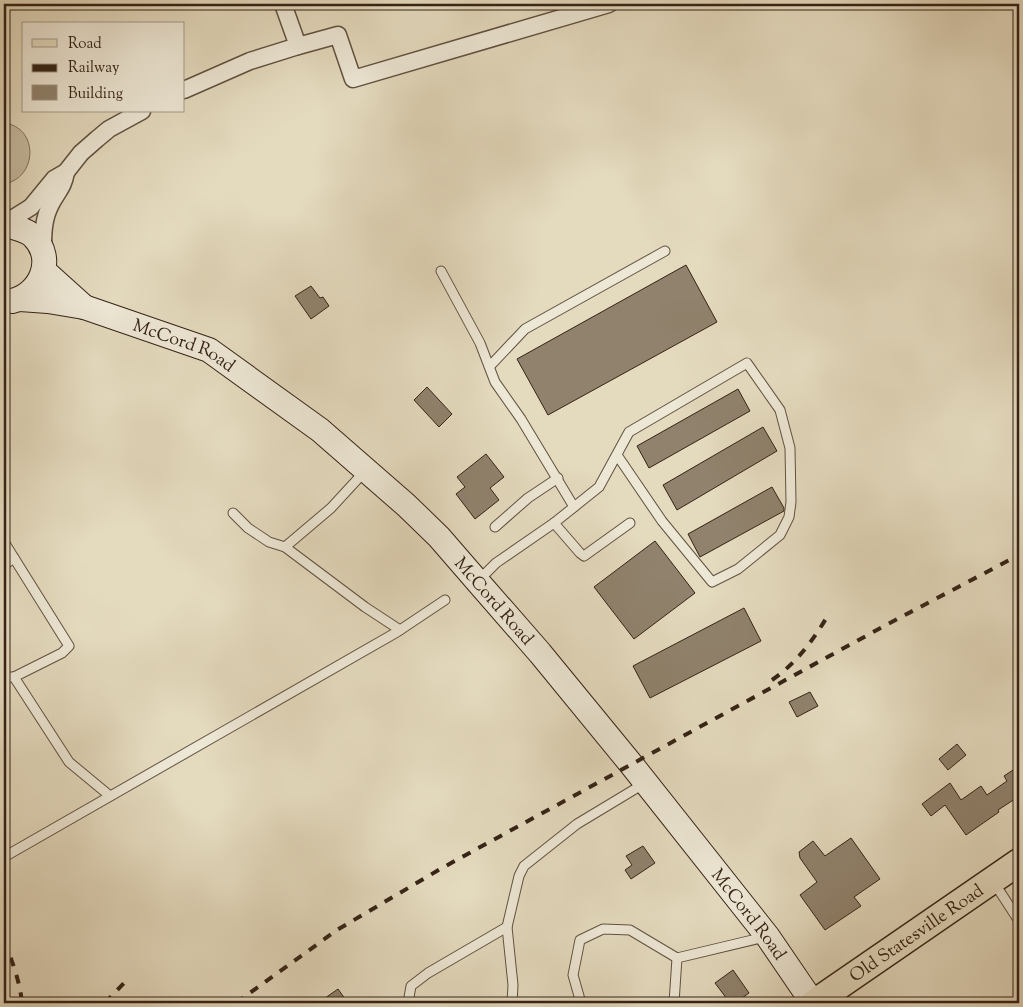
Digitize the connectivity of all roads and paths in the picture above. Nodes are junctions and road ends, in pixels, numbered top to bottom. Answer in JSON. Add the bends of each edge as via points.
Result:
{"nodes":[{"id":1,"x":283,"y":4,"type":"edge"},
{"id":2,"x":609,"y":4,"type":"edge"},
{"id":3,"x":298,"y":46,"type":"junction"},
{"id":4,"x":185,"y":90,"type":"edge"},
{"id":5,"x":140,"y":112,"type":"edge"},
{"id":6,"x":66,"y":172,"type":"junction"},
{"id":7,"x":4,"y":224,"type":"edge"},
{"id":8,"x":665,"y":251,"type":"dead end"},
{"id":9,"x":44,"y":263,"type":"junction"},
{"id":10,"x":442,"y":271,"type":"dead end"},
{"id":11,"x":12,"y":301,"type":"edge"},
{"id":12,"x":84,"y":308,"type":"junction"},
{"id":13,"x":490,"y":366,"type":"junction"},
{"id":14,"x":617,"y":455,"type":"junction"},
{"id":15,"x":366,"y":470,"type":"junction"},
{"id":16,"x":558,"y":478,"type":"junction"},
{"id":17,"x":574,"y":507,"type":"junction"},
{"id":18,"x":232,"y":513,"type":"dead end"},
{"id":19,"x":554,"y":523,"type":"junction"},
{"id":20,"x":630,"y":523,"type":"dead end"},
{"id":21,"x":495,"y":527,"type":"dead end"},
{"id":22,"x":4,"y":542,"type":"edge"},
{"id":23,"x":285,"y":547,"type":"junction"},
{"id":24,"x":14,"y":558,"type":"junction"},
{"id":25,"x":4,"y":565,"type":"edge"},
{"id":26,"x":478,"y":582,"type":"junction"},
{"id":27,"x":445,"y":600,"type":"dead end"},
{"id":28,"x":400,"y":630,"type":"junction"},
{"id":29,"x":7,"y":676,"type":"edge"},
{"id":30,"x":646,"y":783,"type":"junction"},
{"id":31,"x":110,"y":796,"type":"junction"},
{"id":32,"x":4,"y":857,"type":"edge"},
{"id":33,"x":1019,"y":862,"type":"edge"},
{"id":34,"x":993,"y":881,"type":"junction"},
{"id":35,"x":1019,"y":921,"type":"edge"},
{"id":36,"x":507,"y":927,"type":"junction"},
{"id":37,"x":768,"y":936,"type":"junction"},
{"id":38,"x":677,"y":958,"type":"junction"},
{"id":39,"x":408,"y":1003,"type":"edge"},
{"id":40,"x":512,"y":1003,"type":"edge"},
{"id":41,"x":582,"y":1003,"type":"edge"},
{"id":42,"x":674,"y":1003,"type":"edge"},
{"id":43,"x":813,"y":1003,"type":"edge"}],
"edges":[{"from":1,"to":3,"type":"street"},
{"from":2,"to":3,"type":"street","via":[[353,78],[338,35]]},
{"from":3,"to":4,"type":"street","via":[[250,61]]},
{"from":5,"to":6,"type":"street","via":[[97,138]]},
{"from":6,"to":7,"type":"street","via":[[54,179],[31,207]]},
{"from":6,"to":9,"type":"street","via":[[64,184],[43,225]]},
{"from":7,"to":9,"type":"street","name":"McCord Road","via":[[18,227],[32,236],[39,244]]},
{"from":8,"to":13,"type":"lane","via":[[525,329]]},
{"from":9,"to":11,"type":"street","name":"McCord Road","via":[[37,286],[30,294]]},
{"from":9,"to":12,"type":"street","name":"McCord Road"},
{"from":10,"to":13,"type":"lane"},
{"from":11,"to":12,"type":"street","name":"McCord Road","via":[[48,301]]},
{"from":12,"to":15,"type":"street","name":"McCord Road","via":[[209,350],[320,430]]},
{"from":13,"to":16,"type":"lane","via":[[495,382]]},
{"from":14,"to":14,"type":"lane","via":[[662,521],[712,582],[738,569],[780,535],[789,517],[790,448],[780,410],[748,364],[629,432]]},
{"from":14,"to":17,"type":"lane","via":[[599,486]]},
{"from":15,"to":23,"type":"lane","via":[[331,508]]},
{"from":15,"to":26,"type":"street","name":"McCord Road","via":[[439,537]]},
{"from":16,"to":17,"type":"lane"},
{"from":16,"to":21,"type":"lane","via":[[528,498]]},
{"from":17,"to":19,"type":"lane"},
{"from":18,"to":23,"type":"lane","via":[[269,542]]},
{"from":19,"to":20,"type":"lane","via":[[584,556]]},
{"from":19,"to":26,"type":"lane","via":[[496,564]]},
{"from":22,"to":24,"type":"lane"},
{"from":23,"to":28,"type":"lane"},
{"from":24,"to":25,"type":"lane"},
{"from":24,"to":29,"type":"lane","via":[[69,646],[62,653]]},
{"from":26,"to":30,"type":"street","name":"McCord Road"},
{"from":27,"to":28,"type":"lane"},
{"from":28,"to":31,"type":"lane"},
{"from":29,"to":31,"type":"lane","via":[[69,762]]},
{"from":30,"to":36,"type":"lane","via":[[577,824],[524,866]]},
{"from":30,"to":37,"type":"street","name":"McCord Road"},
{"from":31,"to":32,"type":"lane"},
{"from":33,"to":34,"type":"main road","name":"Old Statesville Road"},
{"from":34,"to":35,"type":"lane"},
{"from":34,"to":43,"type":"main road","name":"Old Statesville Road"},
{"from":36,"to":39,"type":"lane","via":[[411,986]]},
{"from":36,"to":40,"type":"lane"},
{"from":37,"to":38,"type":"lane"},
{"from":37,"to":43,"type":"street","name":"McCord Road"},
{"from":38,"to":41,"type":"lane","via":[[630,930],[602,930],[580,940],[573,975]]},
{"from":38,"to":42,"type":"lane"}]}
